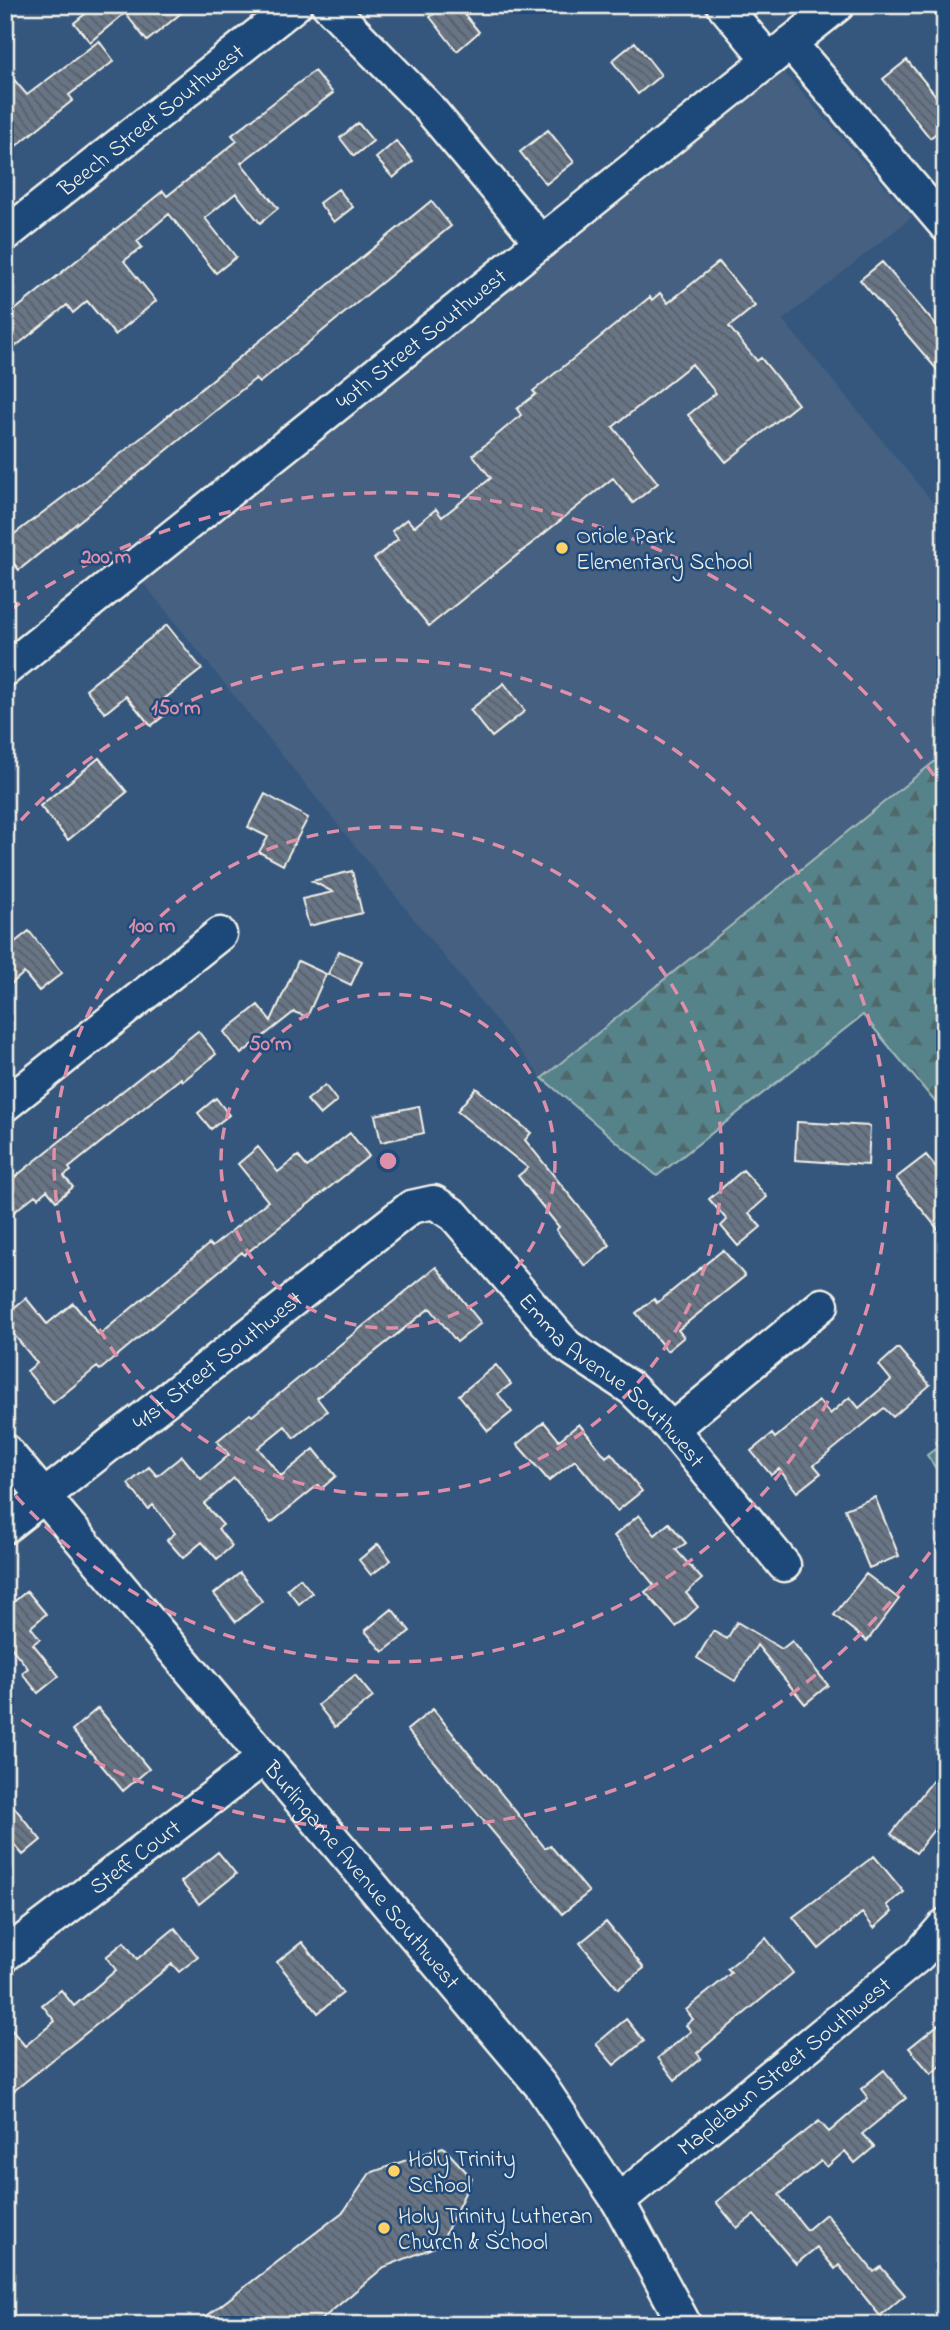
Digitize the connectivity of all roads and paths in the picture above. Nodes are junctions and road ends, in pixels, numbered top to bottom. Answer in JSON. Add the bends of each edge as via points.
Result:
{"nodes":[{"id":1,"x":295,"y":5,"type":"edge"},
{"id":2,"x":328,"y":5,"type":"edge"},
{"id":3,"x":723,"y":5,"type":"edge"},
{"id":4,"x":838,"y":5,"type":"edge"},
{"id":5,"x":780,"y":51,"type":"junction"},
{"id":6,"x":945,"y":225,"type":"edge"},
{"id":7,"x":5,"y":235,"type":"edge"},
{"id":8,"x":541,"y":242,"type":"junction"},
{"id":9,"x":5,"y":670,"type":"edge"},
{"id":10,"x":220,"y":934,"type":"dead end"},
{"id":11,"x":5,"y":1105,"type":"edge"},
{"id":12,"x":434,"y":1202,"type":"joint"},
{"id":13,"x":822,"y":1306,"type":"dead end"},
{"id":14,"x":672,"y":1429,"type":"junction"},
{"id":15,"x":5,"y":1450,"type":"edge"},
{"id":16,"x":44,"y":1497,"type":"junction"},
{"id":17,"x":5,"y":1527,"type":"edge"},
{"id":18,"x":784,"y":1565,"type":"dead end"},
{"id":19,"x":264,"y":1758,"type":"junction"},
{"id":20,"x":945,"y":1925,"type":"edge"},
{"id":21,"x":5,"y":1955,"type":"edge"},
{"id":22,"x":618,"y":2201,"type":"junction"},
{"id":23,"x":685,"y":2325,"type":"edge"}],
"edges":[{"from":1,"to":7,"type":"street","name":"Beech Street Southwest"},
{"from":2,"to":8,"type":"street","via":[[427,106]]},
{"from":3,"to":5,"type":"street"},
{"from":4,"to":5,"type":"street","name":"40th Street Southwest"},
{"from":5,"to":6,"type":"street"},
{"from":5,"to":8,"type":"street","name":"40th Street Southwest"},
{"from":8,"to":9,"type":"street","name":"40th Street Southwest"},
{"from":10,"to":11,"type":"street"},
{"from":12,"to":14,"type":"street","name":"Emma Avenue Southwest","via":[[454,1215],[567,1346],[632,1390]]},
{"from":12,"to":16,"type":"street","name":"41st Street Southwest","via":[[411,1207]]},
{"from":13,"to":14,"type":"street"},
{"from":14,"to":18,"type":"street","name":"Emma Avenue Southwest"},
{"from":15,"to":16,"type":"street","name":"Burlingame Avenue Southwest"},
{"from":16,"to":17,"type":"street","name":"41st Street Southwest"},
{"from":16,"to":19,"type":"street","name":"Burlingame Avenue Southwest"},
{"from":19,"to":21,"type":"street","name":"Steff Court"},
{"from":19,"to":22,"type":"street","name":"Burlingame Avenue Southwest","via":[[541,2086]]},
{"from":20,"to":22,"type":"street","name":"Maplelawn Street Southwest","via":[[919,1955]]},
{"from":22,"to":23,"type":"street","name":"Burlingame Avenue Southwest"}]}
